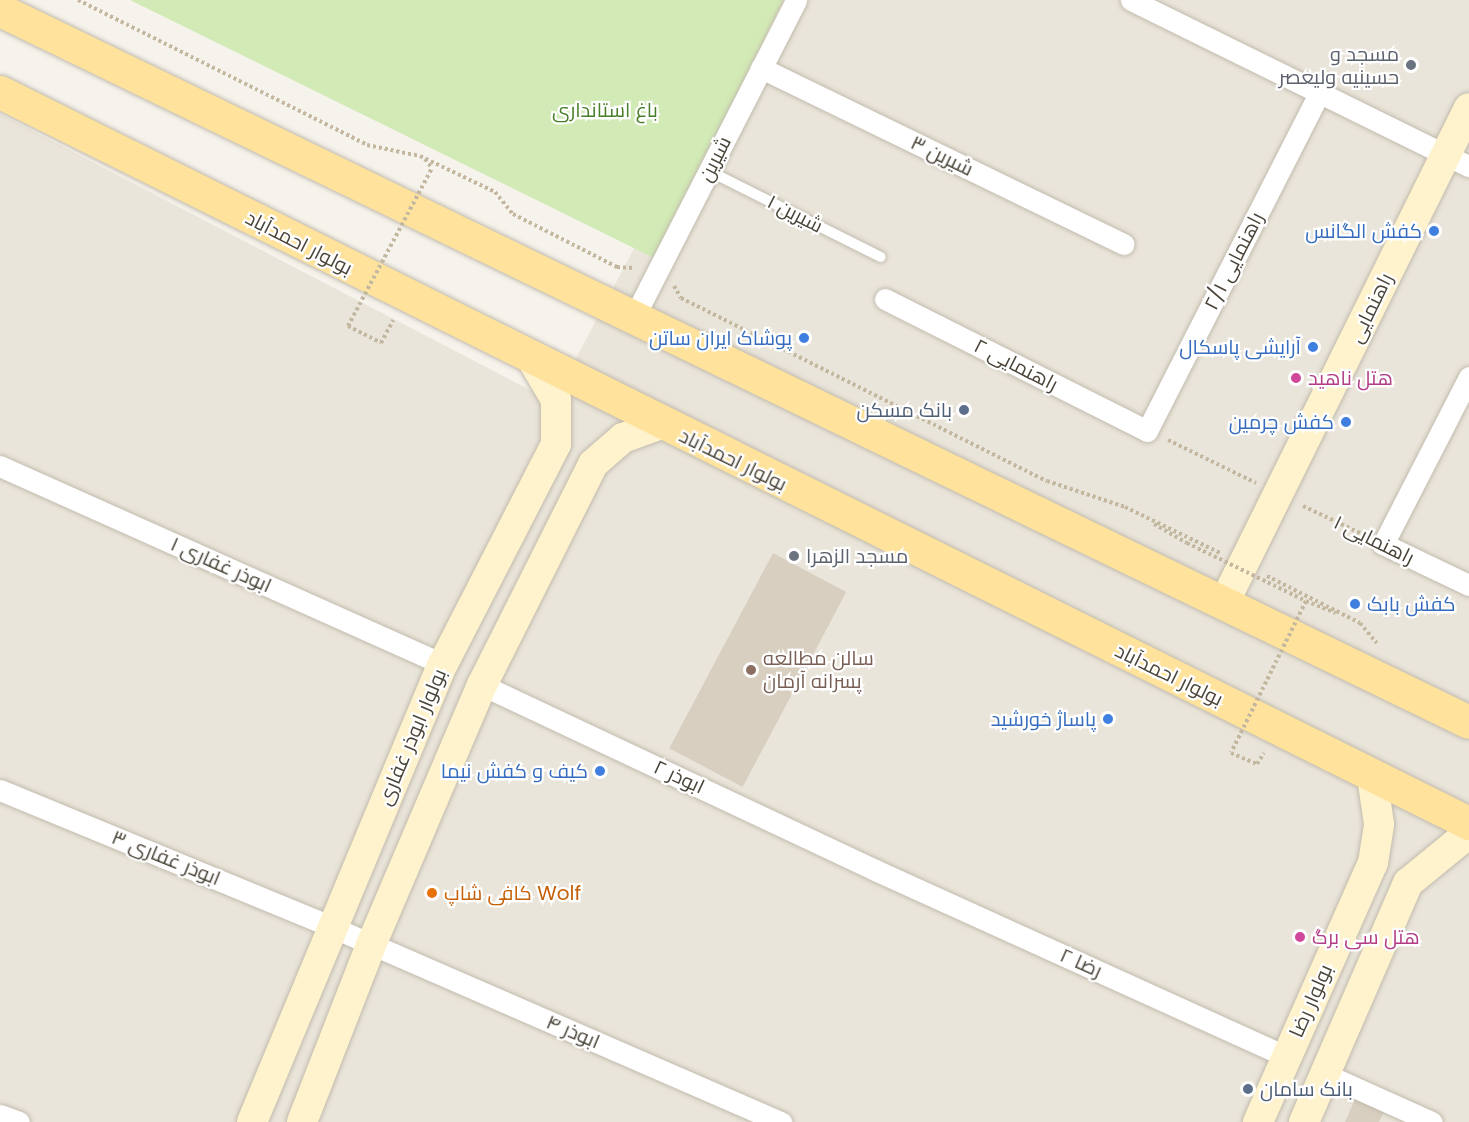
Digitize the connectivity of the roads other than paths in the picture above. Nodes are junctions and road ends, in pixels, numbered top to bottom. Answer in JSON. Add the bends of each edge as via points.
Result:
{"nodes":[{"id":1,"x":796,"y":0,"type":"edge"},
{"id":2,"x":1131,"y":0,"type":"edge"},
{"id":3,"x":0,"y":10,"type":"edge"},
{"id":4,"x":761,"y":68,"type":"junction"},
{"id":5,"x":0,"y":92,"type":"edge"},
{"id":6,"x":1320,"y":92,"type":"junction"},
{"id":7,"x":1469,"y":108,"type":"edge"},
{"id":8,"x":1458,"y":160,"type":"edge"},
{"id":9,"x":709,"y":171,"type":"junction"},
{"id":10,"x":1124,"y":244,"type":"dead end"},
{"id":11,"x":881,"y":257,"type":"dead end"},
{"id":12,"x":885,"y":299,"type":"dead end"},
{"id":13,"x":634,"y":317,"type":"junction"},
{"id":14,"x":533,"y":360,"type":"junction"},
{"id":15,"x":1469,"y":377,"type":"edge"},
{"id":16,"x":661,"y":424,"type":"junction"},
{"id":17,"x":1148,"y":431,"type":"joint"},
{"id":18,"x":556,"y":444,"type":"junction"},
{"id":19,"x":593,"y":464,"type":"junction"},
{"id":20,"x":0,"y":466,"type":"edge"},
{"id":21,"x":1469,"y":585,"type":"edge"},
{"id":22,"x":1224,"y":603,"type":"junction"},
{"id":23,"x":443,"y":664,"type":"junction"},
{"id":24,"x":482,"y":685,"type":"junction"},
{"id":25,"x":1469,"y":722,"type":"edge"},
{"id":26,"x":1372,"y":776,"type":"junction"},
{"id":27,"x":0,"y":789,"type":"edge"},
{"id":28,"x":1469,"y":823,"type":"edge"},
{"id":29,"x":1469,"y":833,"type":"edge"},
{"id":30,"x":1373,"y":863,"type":"junction"},
{"id":31,"x":875,"y":870,"type":"joint"},
{"id":32,"x":1408,"y":883,"type":"junction"},
{"id":33,"x":332,"y":927,"type":"junction"},
{"id":34,"x":371,"y":945,"type":"junction"},
{"id":35,"x":1287,"y":1057,"type":"junction"},
{"id":36,"x":1324,"y":1074,"type":"junction"},
{"id":37,"x":0,"y":1115,"type":"edge"},
{"id":38,"x":778,"y":1121,"type":"edge"},
{"id":39,"x":19,"y":1122,"type":"edge"},
{"id":40,"x":252,"y":1122,"type":"edge"},
{"id":41,"x":302,"y":1122,"type":"edge"},
{"id":42,"x":1258,"y":1122,"type":"edge"},
{"id":43,"x":1304,"y":1122,"type":"edge"},
{"id":44,"x":1432,"y":1122,"type":"edge"}],
"edges":[{"from":1,"to":4,"type":"street","name":"شیرین"},
{"from":2,"to":6,"type":"street"},
{"from":3,"to":13,"type":"main road"},
{"from":4,"to":9,"type":"street","name":"شیرین"},
{"from":4,"to":10,"type":"street","name":"شیرین ۳"},
{"from":5,"to":14,"type":"main road","name":"بولوار احمدآباد"},
{"from":6,"to":8,"type":"street"},
{"from":6,"to":17,"type":"street","name":"راهنمایی ۲/۱"},
{"from":7,"to":8,"type":"street","name":"راهنمایی"},
{"from":8,"to":22,"type":"street","name":"راهنمایی"},
{"from":9,"to":11,"type":"lane","name":"شیرین ۱"},
{"from":9,"to":13,"type":"street","name":"شیرین"},
{"from":12,"to":17,"type":"street","name":"راهنمایی ۲"},
{"from":13,"to":22,"type":"main road"},
{"from":14,"to":16,"type":"main road","name":"بولوار احمدآباد"},
{"from":14,"to":18,"type":"street","name":"بولوار ابوذر غفاری","via":[[556,399]]},
{"from":15,"to":21,"type":"street","name":"راهنمایی ۱","via":[[1383,544]]},
{"from":16,"to":19,"type":"street","via":[[623,438]]},
{"from":16,"to":26,"type":"main road","name":"بولوار احمدآباد"},
{"from":18,"to":19,"type":"street","via":[[565,441],[584,447]]},
{"from":18,"to":23,"type":"street","name":"بولوار ابوذر غفاری"},
{"from":19,"to":24,"type":"street"},
{"from":20,"to":23,"type":"street","name":"ابوذر غفاری ۱"},
{"from":22,"to":25,"type":"main road"},
{"from":23,"to":33,"type":"street","name":"بولوار ابوذر غفاری"},
{"from":24,"to":31,"type":"street","name":"ابوذر ۲"},
{"from":24,"to":34,"type":"street"},
{"from":26,"to":28,"type":"main road","name":"بولوار احمدآباد"},
{"from":26,"to":30,"type":"street","name":"بولوار رضا","via":[[1379,824]]},
{"from":27,"to":33,"type":"street","name":"ابوذر غفاری ۳"},
{"from":29,"to":32,"type":"street"},
{"from":30,"to":32,"type":"street","via":[[1383,858],[1402,863]]},
{"from":30,"to":35,"type":"street","name":"بولوار رضا"},
{"from":31,"to":35,"type":"street","name":"رضا ۲"},
{"from":32,"to":36,"type":"street"},
{"from":33,"to":34,"type":"street","name":"ابوذر غفاری ۳"},
{"from":33,"to":40,"type":"street","name":"بولوار ابوذر غفاری"},
{"from":34,"to":38,"type":"street","name":"ابوذر ۴"},
{"from":34,"to":41,"type":"street"},
{"from":35,"to":42,"type":"street","name":"بولوار رضا"},
{"from":36,"to":43,"type":"street"},
{"from":36,"to":44,"type":"street"},
{"from":37,"to":39,"type":"street"}]}
